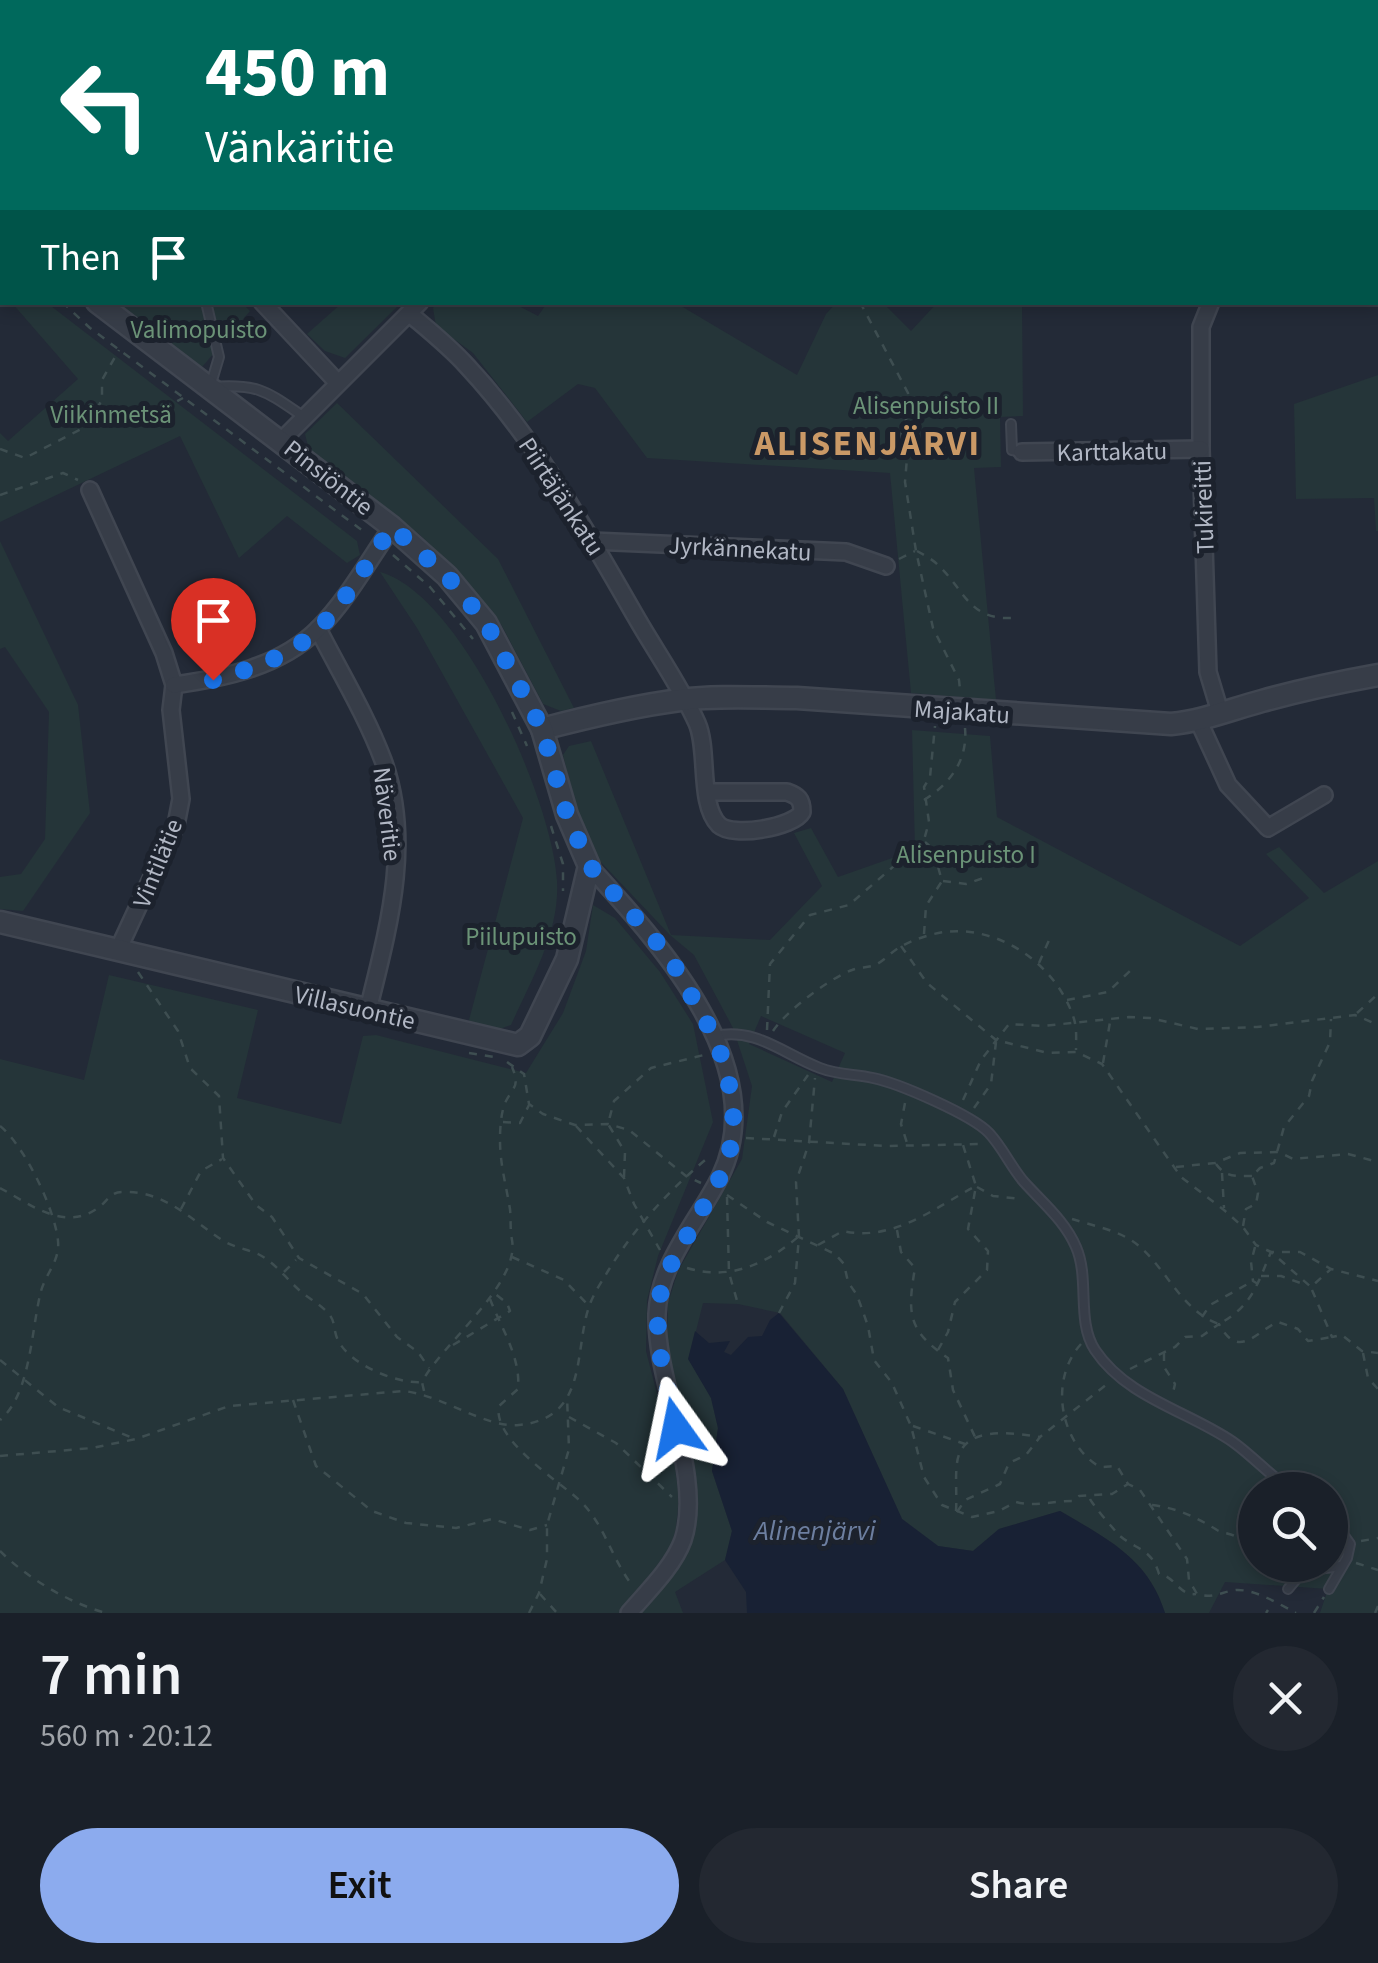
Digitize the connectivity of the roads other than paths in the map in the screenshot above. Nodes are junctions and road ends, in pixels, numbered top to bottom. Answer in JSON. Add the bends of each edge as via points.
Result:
{"nodes":[{"id":1,"x":101,"y":305,"type":"edge"},
{"id":2,"x":207,"y":305,"type":"edge"},
{"id":3,"x":265,"y":305,"type":"edge"},
{"id":4,"x":1210,"y":305,"type":"edge"},
{"id":5,"x":416,"y":308,"type":"edge"},
{"id":6,"x":338,"y":383,"type":"junction"},
{"id":7,"x":210,"y":387,"type":"junction"},
{"id":8,"x":304,"y":417,"type":"junction"},
{"id":9,"x":1011,"y":424,"type":"dead end"},
{"id":10,"x":282,"y":440,"type":"junction"},
{"id":11,"x":1201,"y":449,"type":"junction"},
{"id":12,"x":1022,"y":452,"type":"joint"},
{"id":13,"x":90,"y":490,"type":"road end"},
{"id":14,"x":386,"y":535,"type":"junction"},
{"id":15,"x":592,"y":541,"type":"junction"},
{"id":16,"x":886,"y":566,"type":"road end"},
{"id":17,"x":318,"y":629,"type":"junction"},
{"id":18,"x":1378,"y":676,"type":"edge"},
{"id":19,"x":174,"y":686,"type":"junction"},
{"id":20,"x":683,"y":700,"type":"junction"},
{"id":21,"x":1220,"y":712,"type":"junction"},
{"id":22,"x":1199,"y":722,"type":"junction"},
{"id":23,"x":542,"y":729,"type":"junction"},
{"id":24,"x":708,"y":792,"type":"junction"},
{"id":25,"x":1324,"y":795,"type":"dead end"},
{"id":26,"x":590,"y":866,"type":"junction"},
{"id":27,"x":0,"y":922,"type":"edge"},
{"id":28,"x":118,"y":950,"type":"junction"},
{"id":29,"x":368,"y":1010,"type":"junction"},
{"id":30,"x":717,"y":1042,"type":"junction"},
{"id":31,"x":1270,"y":1472,"type":"edge"},
{"id":32,"x":1293,"y":1582,"type":"edge"},
{"id":33,"x":1333,"y":1582,"type":"edge"},
{"id":34,"x":1288,"y":1588,"type":"dead end"},
{"id":35,"x":1329,"y":1589,"type":"road end"},
{"id":36,"x":629,"y":1613,"type":"edge"}],
"edges":[{"from":1,"to":7,"type":"street","name":"Pinsiöntie"},
{"from":2,"to":7,"type":"lane","via":[[219,358]]},
{"from":3,"to":6,"type":"street"},
{"from":4,"to":11,"type":"street","name":"Tukireitti","via":[[1201,326]]},
{"from":5,"to":6,"type":"street"},
{"from":5,"to":15,"type":"street","name":"Piirtäjänkatu","via":[[504,408]]},
{"from":6,"to":8,"type":"street"},
{"from":7,"to":8,"type":"lane","via":[[243,384],[266,391]]},
{"from":7,"to":10,"type":"street","name":"Pinsiöntie"},
{"from":8,"to":10,"type":"street"},
{"from":9,"to":12,"type":"lane","via":[[1012,450]]},
{"from":10,"to":14,"type":"street","name":"Pinsiöntie"},
{"from":11,"to":12,"type":"street","name":"Karttakatu"},
{"from":11,"to":21,"type":"street","name":"Tukireitti","via":[[1208,672]]},
{"from":13,"to":19,"type":"street","name":"Vintilätie"},
{"from":14,"to":17,"type":"street"},
{"from":14,"to":23,"type":"street","name":"Pinsiöntie","via":[[447,576],[486,623]]},
{"from":15,"to":16,"type":"street","name":"Jyrkännekatu","via":[[846,552]]},
{"from":15,"to":20,"type":"street","name":"Piirtäjänkatu"},
{"from":17,"to":19,"type":"street","via":[[251,669]]},
{"from":17,"to":29,"type":"street","name":"Näveritie","via":[[384,764],[393,808],[396,885]]},
{"from":18,"to":21,"type":"street","name":"Majakatu"},
{"from":19,"to":28,"type":"street","name":"Vintilätie","via":[[181,799],[176,825]]},
{"from":20,"to":22,"type":"street","name":"Majakatu","via":[[797,698]]},
{"from":20,"to":23,"type":"street","name":"Majakatu"},
{"from":20,"to":24,"type":"street","name":"Piirtäjänkatu","via":[[699,726]]},
{"from":21,"to":22,"type":"street","name":"Majakatu"},
{"from":22,"to":25,"type":"street","via":[[1228,785],[1268,828]]},
{"from":23,"to":26,"type":"street","name":"Pinsiöntie"},
{"from":24,"to":24,"type":"street","via":[[710,812],[726,830],[792,821],[802,812],[797,795],[787,792]]},
{"from":26,"to":29,"type":"street","name":"Villasuontie","via":[[568,959],[530,1036],[518,1044]]},
{"from":26,"to":30,"type":"street","name":"Pinsiöntie","via":[[669,956]]},
{"from":27,"to":28,"type":"street","name":"Villasuontie"},
{"from":28,"to":29,"type":"street","name":"Villasuontie"},
{"from":30,"to":31,"type":"lane","via":[[733,1032],[752,1035],[816,1067],[908,1091],[987,1131],[1074,1243],[1084,1269],[1088,1337],[1096,1351],[1116,1375],[1233,1442]]},
{"from":30,"to":36,"type":"street","name":"Pinsiöntie","via":[[734,1137],[722,1174],[664,1277],[657,1311],[687,1490],[683,1540]]},
{"from":32,"to":34,"type":"lane"},
{"from":33,"to":35,"type":"lane"}]}
